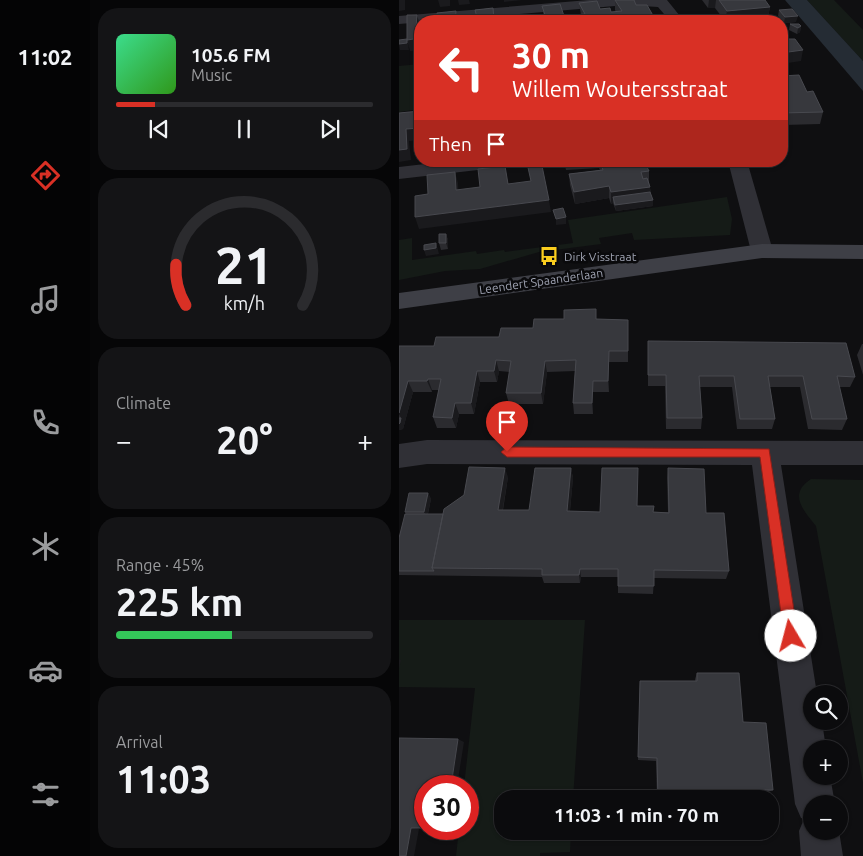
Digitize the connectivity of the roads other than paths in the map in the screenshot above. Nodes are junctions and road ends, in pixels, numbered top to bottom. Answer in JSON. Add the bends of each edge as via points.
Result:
{"nodes":[{"id":1,"x":459,"y":15,"type":"edge"},
{"id":2,"x":672,"y":15,"type":"edge"},
{"id":3,"x":414,"y":19,"type":"edge"},
{"id":4,"x":399,"y":20,"type":"edge"},
{"id":5,"x":452,"y":167,"type":"edge"},
{"id":6,"x":739,"y":167,"type":"edge"},
{"id":7,"x":399,"y":173,"type":"edge"},
{"id":8,"x":762,"y":251,"type":"junction"},
{"id":9,"x":863,"y":252,"type":"edge"},
{"id":10,"x":399,"y":301,"type":"edge"},
{"id":11,"x":765,"y":452,"type":"junction"},
{"id":12,"x":863,"y":453,"type":"edge"},
{"id":13,"x":399,"y":456,"type":"edge"},
{"id":14,"x":814,"y":795,"type":"edge"},
{"id":15,"x":820,"y":840,"type":"edge"},
{"id":16,"x":822,"y":856,"type":"edge"}],
"edges":[{"from":1,"to":2,"type":"street","via":[[627,1],[662,3]]},
{"from":3,"to":4,"type":"street"},
{"from":5,"to":7,"type":"street"},
{"from":6,"to":8,"type":"street"},
{"from":8,"to":9,"type":"street","name":"Leendert Spaanderlaan"},
{"from":8,"to":10,"type":"street","name":"Leendert Spaanderlaan"},
{"from":11,"to":12,"type":"street"},
{"from":11,"to":13,"type":"street","via":[[427,452]]},
{"from":11,"to":14,"type":"street"},
{"from":15,"to":16,"type":"street"}]}
